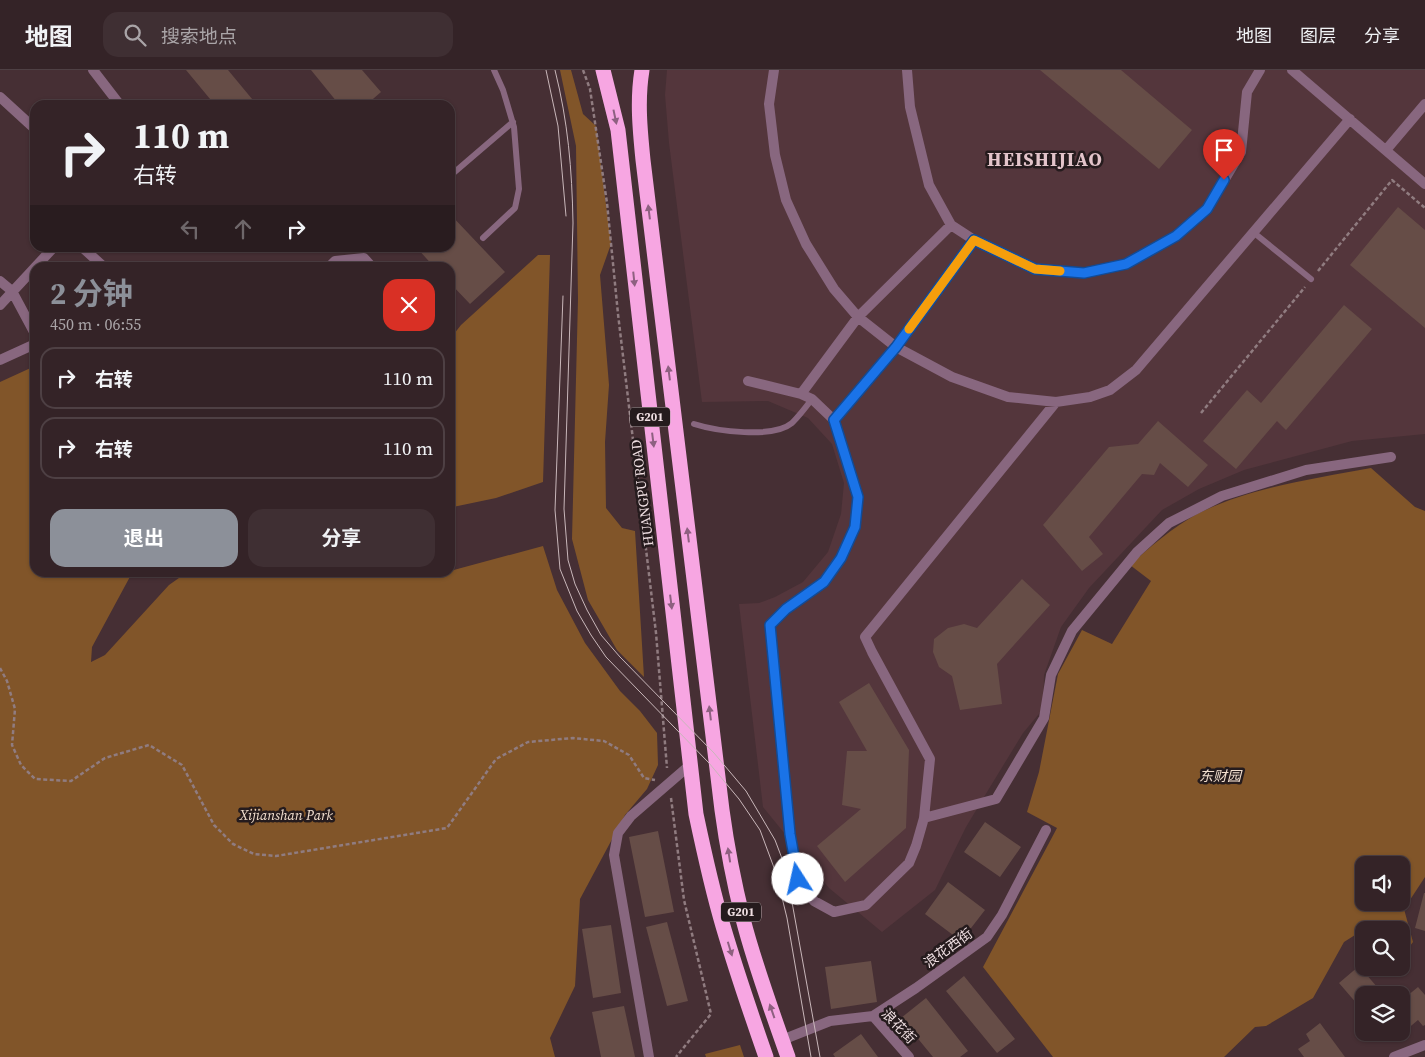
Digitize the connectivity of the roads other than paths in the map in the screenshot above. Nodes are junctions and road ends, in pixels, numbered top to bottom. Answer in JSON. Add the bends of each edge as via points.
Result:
{"nodes":[{"id":1,"x":93,"y":70,"type":"edge"},
{"id":2,"x":494,"y":70,"type":"edge"},
{"id":3,"x":603,"y":70,"type":"edge"},
{"id":4,"x":642,"y":70,"type":"edge"},
{"id":5,"x":774,"y":70,"type":"edge"},
{"id":6,"x":907,"y":70,"type":"edge"},
{"id":7,"x":1260,"y":70,"type":"edge"},
{"id":8,"x":1292,"y":70,"type":"edge"},
{"id":9,"x":0,"y":97,"type":"edge"},
{"id":10,"x":116,"y":100,"type":"edge"},
{"id":11,"x":1425,"y":104,"type":"edge"},
{"id":12,"x":1350,"y":119,"type":"junction"},
{"id":13,"x":513,"y":122,"type":"junction"},
{"id":14,"x":30,"y":124,"type":"edge"},
{"id":15,"x":1386,"y":150,"type":"junction"},
{"id":16,"x":455,"y":172,"type":"edge"},
{"id":17,"x":1425,"y":184,"type":"edge"},
{"id":18,"x":951,"y":225,"type":"junction"},
{"id":19,"x":1253,"y":232,"type":"junction"},
{"id":20,"x":483,"y":238,"type":"dead end"},
{"id":21,"x":974,"y":240,"type":"junction"},
{"id":22,"x":49,"y":252,"type":"edge"},
{"id":23,"x":87,"y":252,"type":"edge"},
{"id":24,"x":40,"y":262,"type":"edge"},
{"id":25,"x":98,"y":262,"type":"edge"},
{"id":26,"x":334,"y":262,"type":"edge"},
{"id":27,"x":368,"y":262,"type":"edge"},
{"id":28,"x":30,"y":272,"type":"edge"},
{"id":29,"x":1311,"y":279,"type":"dead end"},
{"id":30,"x":0,"y":281,"type":"edge"},
{"id":31,"x":12,"y":291,"type":"junction"},
{"id":32,"x":0,"y":305,"type":"edge"},
{"id":33,"x":858,"y":316,"type":"junction"},
{"id":34,"x":30,"y":325,"type":"edge"},
{"id":35,"x":30,"y":346,"type":"edge"},
{"id":36,"x":896,"y":347,"type":"junction"},
{"id":37,"x":0,"y":360,"type":"edge"},
{"id":38,"x":748,"y":381,"type":"dead end"},
{"id":39,"x":801,"y":394,"type":"junction"},
{"id":40,"x":812,"y":399,"type":"junction"},
{"id":41,"x":1056,"y":402,"type":"junction"},
{"id":42,"x":834,"y":420,"type":"junction"},
{"id":43,"x":694,"y":424,"type":"dead end"},
{"id":44,"x":1390,"y":457,"type":"dead end"},
{"id":45,"x":690,"y":765,"type":"junction"},
{"id":46,"x":924,"y":818,"type":"junction"},
{"id":47,"x":1046,"y":830,"type":"dead end"},
{"id":48,"x":873,"y":1016,"type":"junction"},
{"id":49,"x":782,"y":1040,"type":"junction"},
{"id":50,"x":1425,"y":1045,"type":"edge"},
{"id":51,"x":649,"y":1057,"type":"edge"},
{"id":52,"x":766,"y":1057,"type":"edge"},
{"id":53,"x":788,"y":1057,"type":"edge"},
{"id":54,"x":909,"y":1057,"type":"edge"},
{"id":55,"x":1394,"y":1057,"type":"edge"}],
"edges":[{"from":1,"to":10,"type":"street"},
{"from":2,"to":13,"type":"lane"},
{"from":3,"to":45,"type":"highway","name":"HUANGPU ROAD","number":"G201","one_way":true,"via":[[618,130]]},
{"from":49,"to":4,"type":"highway","number":"G201","one_way":true,"via":[[743,921],[731,871],[643,160],[640,122]]},
{"from":5,"to":33,"type":"street","via":[[769,104],[775,155],[786,200],[806,244],[834,289]]},
{"from":6,"to":18,"type":"street","via":[[910,107],[930,185]]},
{"from":7,"to":21,"type":"street","via":[[1247,92],[1241,152],[1207,209],[1176,236],[1126,264],[1084,273],[1035,269]]},
{"from":8,"to":12,"type":"street"},
{"from":9,"to":14,"type":"street"},
{"from":11,"to":15,"type":"street"},
{"from":12,"to":15,"type":"street"},
{"from":12,"to":19,"type":"street"},
{"from":13,"to":16,"type":"lane"},
{"from":13,"to":20,"type":"lane","via":[[519,189],[515,208]]},
{"from":15,"to":17,"type":"street"},
{"from":18,"to":21,"type":"street"},
{"from":18,"to":33,"type":"street"},
{"from":19,"to":29,"type":"lane"},
{"from":19,"to":41,"type":"street","via":[[1136,370],[1110,390]]},
{"from":21,"to":36,"type":"street"},
{"from":22,"to":24,"type":"street"},
{"from":23,"to":25,"type":"street"},
{"from":26,"to":27,"type":"street","via":[[364,258]]},
{"from":28,"to":31,"type":"street"},
{"from":30,"to":31,"type":"street"},
{"from":31,"to":32,"type":"street"},
{"from":31,"to":34,"type":"street"},
{"from":33,"to":36,"type":"street"},
{"from":33,"to":39,"type":"street"},
{"from":35,"to":37,"type":"street"},
{"from":36,"to":41,"type":"street","via":[[952,377],[1008,397]]},
{"from":36,"to":42,"type":"street"},
{"from":38,"to":39,"type":"street"},
{"from":39,"to":40,"type":"street"},
{"from":40,"to":42,"type":"street"},
{"from":40,"to":43,"type":"lane","via":[[792,423],[783,428],[745,432]]},
{"from":41,"to":46,"type":"street","via":[[865,637],[930,759]]},
{"from":42,"to":46,"type":"street","via":[[858,497],[855,527],[841,558],[824,582],[786,609],[770,625],[790,834],[798,879],[814,901],[834,912],[866,905],[909,863]]},
{"from":44,"to":46,"type":"street","via":[[1306,470],[1222,496],[1169,523],[1137,552],[1072,631],[1051,675],[1044,718],[996,799]]},
{"from":45,"to":51,"type":"street","via":[[631,816],[618,833],[614,855]]},
{"from":45,"to":52,"type":"highway","number":"G201","one_way":true,"via":[[709,875]]},
{"from":47,"to":48,"type":"street","name":"浪花西街","via":[[1002,915],[987,937]]},
{"from":48,"to":49,"type":"street","name":"浪花街","via":[[830,1020]]},
{"from":48,"to":54,"type":"street","name":"浪花街"},
{"from":49,"to":53,"type":"highway","number":"G201"},
{"from":50,"to":55,"type":"street"}]}
